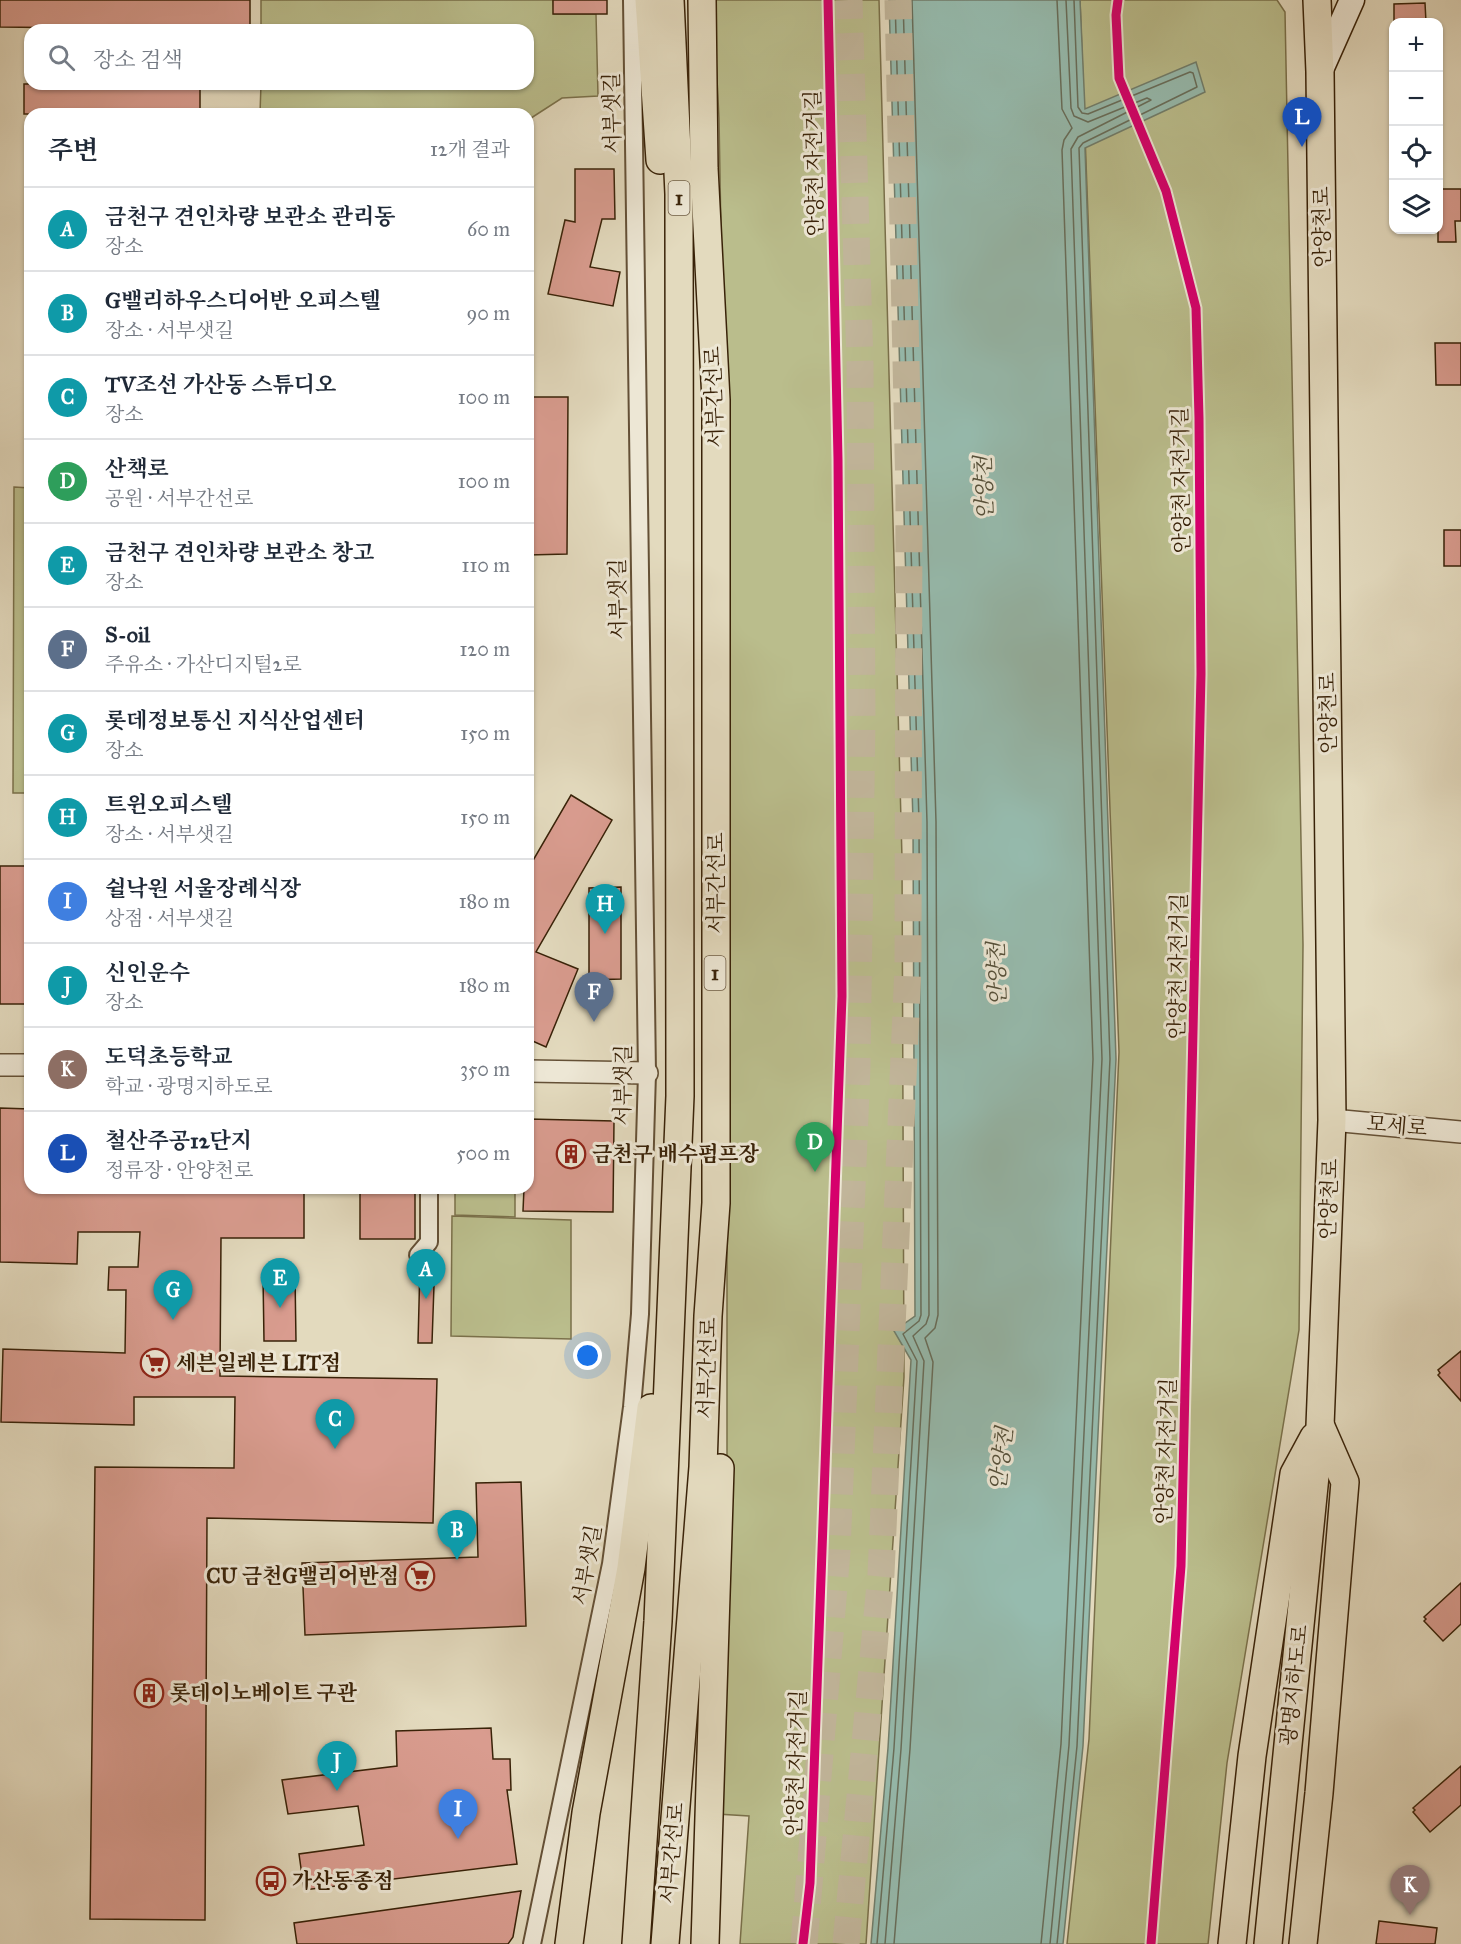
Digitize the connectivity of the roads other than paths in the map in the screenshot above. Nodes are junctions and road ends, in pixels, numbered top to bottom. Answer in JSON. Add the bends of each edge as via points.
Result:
{"nodes":[{"id":1,"x":632,"y":0,"type":"edge"},
{"id":2,"x":649,"y":0,"type":"edge"},
{"id":3,"x":670,"y":0,"type":"edge"},
{"id":4,"x":702,"y":0,"type":"edge"},
{"id":5,"x":1317,"y":0,"type":"edge"},
{"id":6,"x":1352,"y":0,"type":"edge"},
{"id":7,"x":1320,"y":72,"type":"junction"},
{"id":8,"x":678,"y":397,"type":"junction"},
{"id":9,"x":0,"y":1065,"type":"edge"},
{"id":10,"x":24,"y":1065,"type":"edge"},
{"id":11,"x":534,"y":1071,"type":"edge"},
{"id":12,"x":647,"y":1073,"type":"junction"},
{"id":13,"x":1332,"y":1120,"type":"junction"},
{"id":14,"x":1461,"y":1132,"type":"edge"},
{"id":15,"x":429,"y":1194,"type":"edge"},
{"id":16,"x":677,"y":1198,"type":"junction"},
{"id":17,"x":716,"y":1203,"type":"junction"},
{"id":18,"x":418,"y":1255,"type":"dead end"},
{"id":19,"x":1320,"y":1426,"type":"junction"},
{"id":20,"x":570,"y":1942,"type":"edge"},
{"id":21,"x":532,"y":1944,"type":"edge"},
{"id":22,"x":636,"y":1944,"type":"edge"},
{"id":23,"x":665,"y":1944,"type":"edge"},
{"id":24,"x":705,"y":1944,"type":"edge"},
{"id":25,"x":1232,"y":1944,"type":"edge"},
{"id":26,"x":1268,"y":1944,"type":"edge"},
{"id":27,"x":1303,"y":1944,"type":"edge"}],
"edges":[{"from":1,"to":12,"type":"street","name":"서부샛길"},
{"from":2,"to":8,"type":"main road"},
{"from":3,"to":8,"type":"main road","name":"서부간선로","number":"1","via":[[680,194]]},
{"from":4,"to":17,"type":"main road","name":"서부간선로","number":"1","via":[[704,168],[716,400]]},
{"from":5,"to":7,"type":"main road","name":"안양천로"},
{"from":6,"to":7,"type":"main road"},
{"from":7,"to":13,"type":"main road","name":"안양천로"},
{"from":8,"to":16,"type":"main road","name":"서부간선로","number":"1"},
{"from":9,"to":10,"type":"street"},
{"from":11,"to":12,"type":"street"},
{"from":12,"to":21,"type":"street","name":"서부샛길","via":[[640,1314],[622,1496]]},
{"from":13,"to":14,"type":"street","name":"모세로"},
{"from":13,"to":19,"type":"main road","name":"안양천로"},
{"from":15,"to":18,"type":"street","via":[[429,1242]]},
{"from":16,"to":20,"type":"main road","via":[[631,1568],[586,1813]]},
{"from":16,"to":22,"type":"main road","name":"서부간선로","number":"1","via":[[658,1621]]},
{"from":17,"to":23,"type":"main road","name":"서부간선로","number":"1","via":[[703,1467]]},
{"from":17,"to":24,"type":"main road","via":[[720,1449]]},
{"from":19,"to":25,"type":"main road","via":[[1294,1474],[1252,1756]]},
{"from":19,"to":26,"type":"main road","name":"광명지하도로"},
{"from":19,"to":27,"type":"main road","via":[[1345,1482]]}]}
